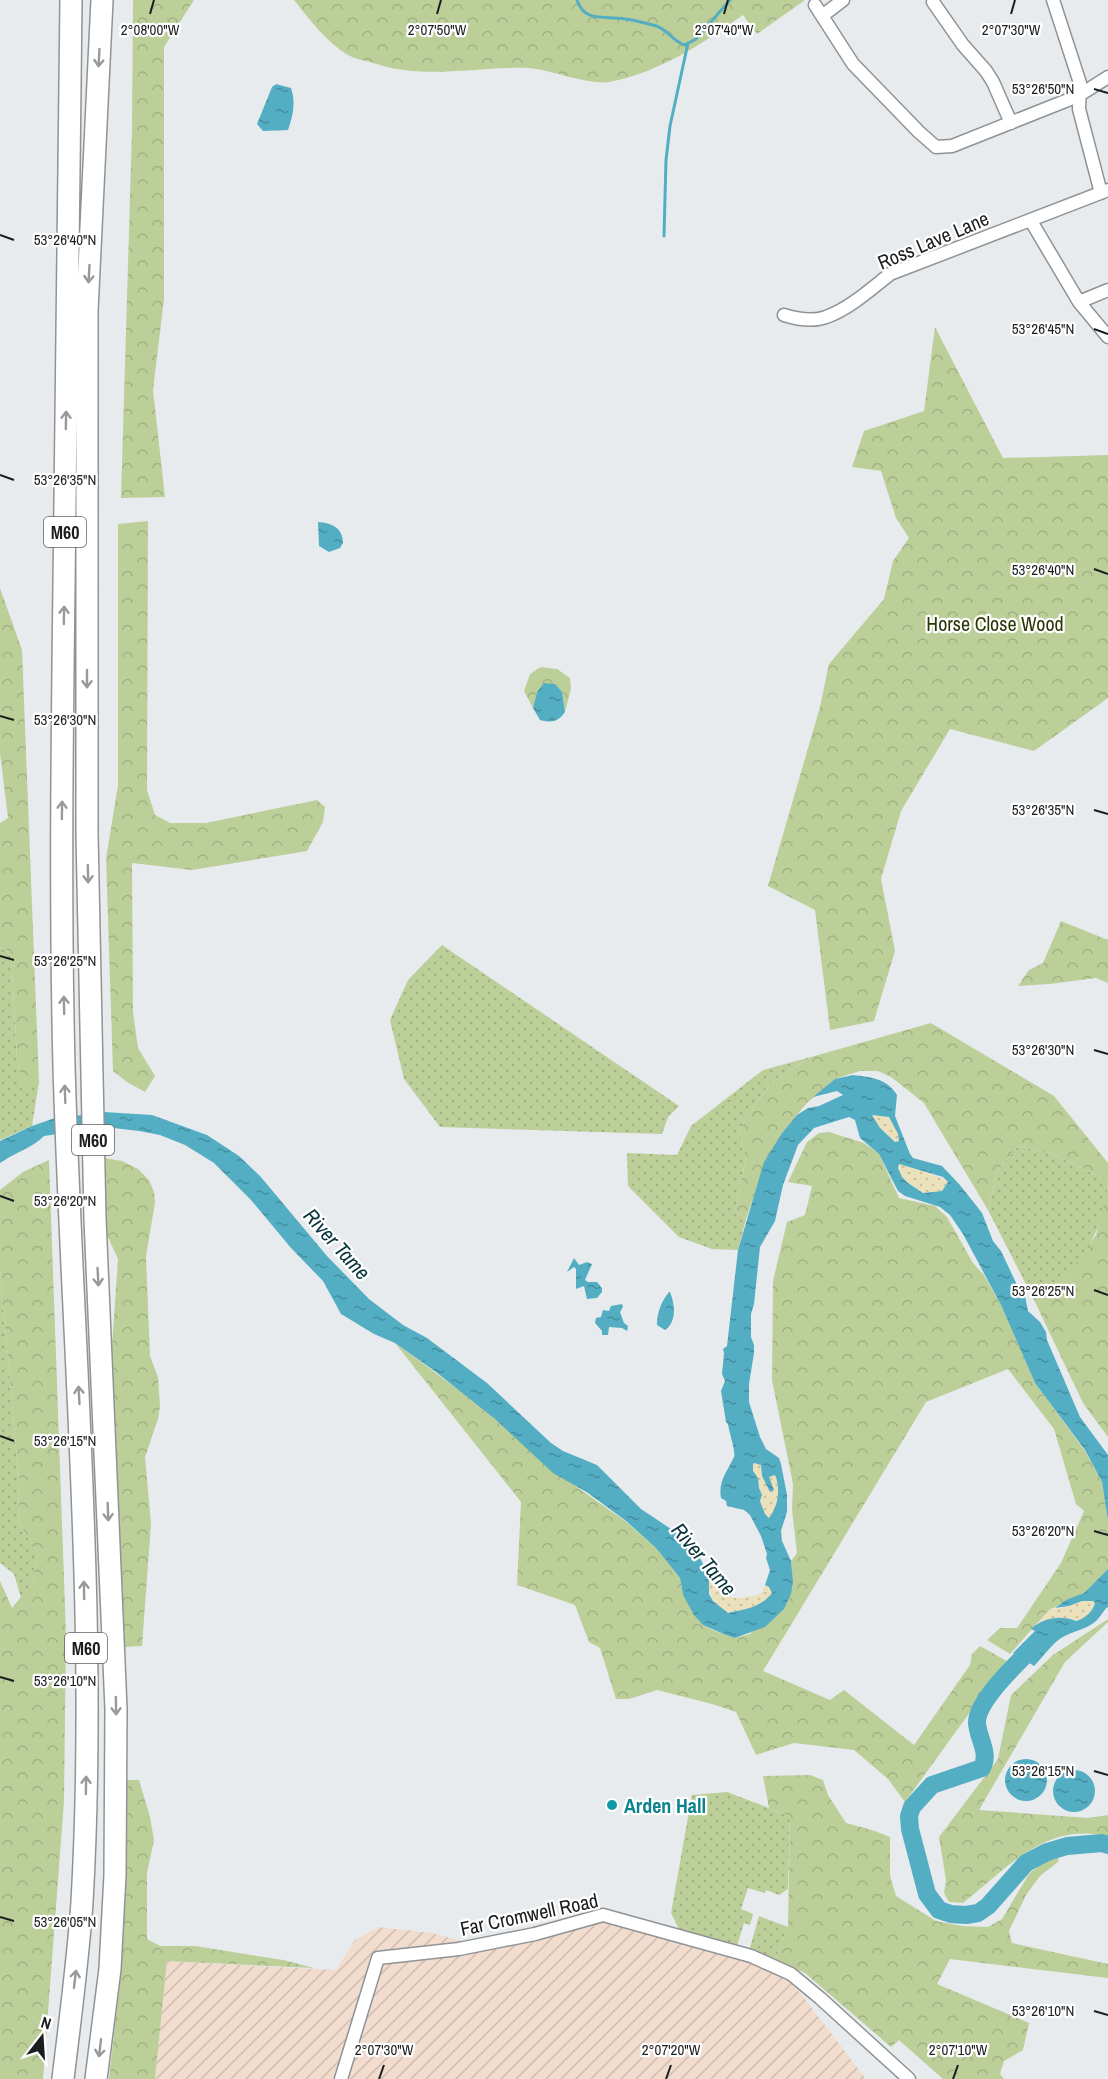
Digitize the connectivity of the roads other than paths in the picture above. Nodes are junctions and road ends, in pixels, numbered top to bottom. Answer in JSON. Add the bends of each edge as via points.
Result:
{"nodes":[{"id":1,"x":71,"y":0,"type":"edge"},
{"id":2,"x":102,"y":0,"type":"edge"},
{"id":3,"x":843,"y":0,"type":"edge"},
{"id":4,"x":1053,"y":0,"type":"edge"},
{"id":5,"x":933,"y":2,"type":"dead end"},
{"id":6,"x":1108,"y":77,"type":"edge"},
{"id":7,"x":1078,"y":96,"type":"junction"},
{"id":8,"x":1011,"y":123,"type":"junction"},
{"id":9,"x":1105,"y":191,"type":"edge"},
{"id":10,"x":1031,"y":221,"type":"junction"},
{"id":11,"x":1108,"y":290,"type":"edge"},
{"id":12,"x":1079,"y":302,"type":"junction"},
{"id":13,"x":784,"y":315,"type":"dead end"},
{"id":14,"x":1108,"y":337,"type":"edge"},
{"id":15,"x":63,"y":2079,"type":"edge"},
{"id":16,"x":96,"y":2079,"type":"edge"},
{"id":17,"x":341,"y":2079,"type":"edge"},
{"id":18,"x":909,"y":2079,"type":"edge"}],
"edges":[{"from":15,"to":1,"type":"highway","number":"M60","one_way":true,"via":[[82,1901],[87,1707],[82,1452],[64,1063],[62,830]]},
{"from":2,"to":16,"type":"highway","number":"M60","one_way":true,"via":[[87,323],[87,834],[95,1219],[116,1709],[110,1969]]},
{"from":3,"to":8,"type":"street","via":[[818,10],[853,64],[936,147],[952,146]]},
{"from":4,"to":7,"type":"street","via":[[1080,82]]},
{"from":5,"to":8,"type":"street","via":[[986,71]]},
{"from":6,"to":7,"type":"street"},
{"from":7,"to":8,"type":"street"},
{"from":7,"to":9,"type":"street"},
{"from":9,"to":10,"type":"street","name":"Ross Lave Lane"},
{"from":10,"to":12,"type":"street"},
{"from":10,"to":13,"type":"street","name":"Ross Lave Lane","via":[[890,274],[861,297],[825,317],[801,320]]},
{"from":11,"to":12,"type":"street"},
{"from":12,"to":14,"type":"street"},
{"from":17,"to":18,"type":"street","name":"Far Cromwell Road","via":[[378,1958],[459,1949],[603,1915],[751,1956],[791,1974]]}]}
